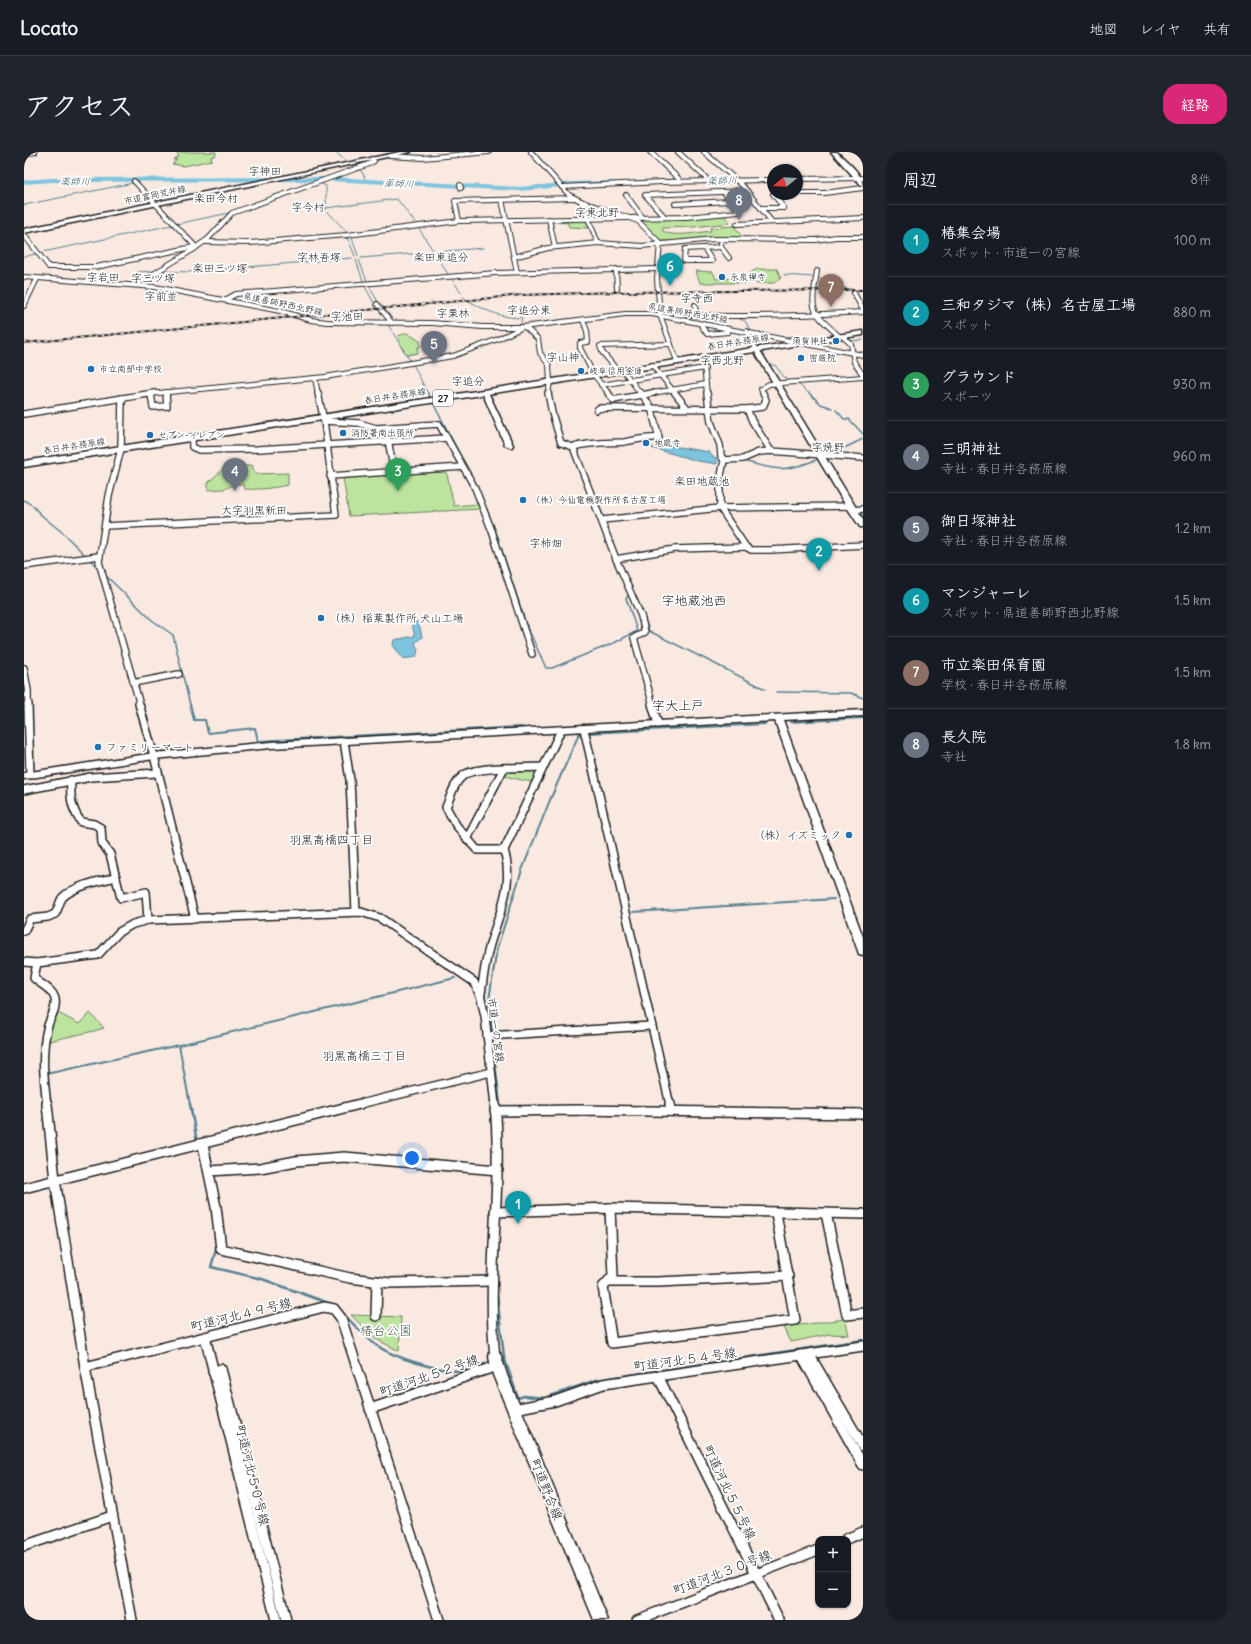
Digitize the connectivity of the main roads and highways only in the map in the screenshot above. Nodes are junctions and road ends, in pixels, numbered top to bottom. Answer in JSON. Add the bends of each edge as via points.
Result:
{"nodes":[{"id":1,"x":863,"y":333,"type":"edge"},
{"id":2,"x":24,"y":464,"type":"edge"}],
"edges":[{"from":1,"to":2,"type":"main road","name":"春日井各務原線","number":"27"}]}
